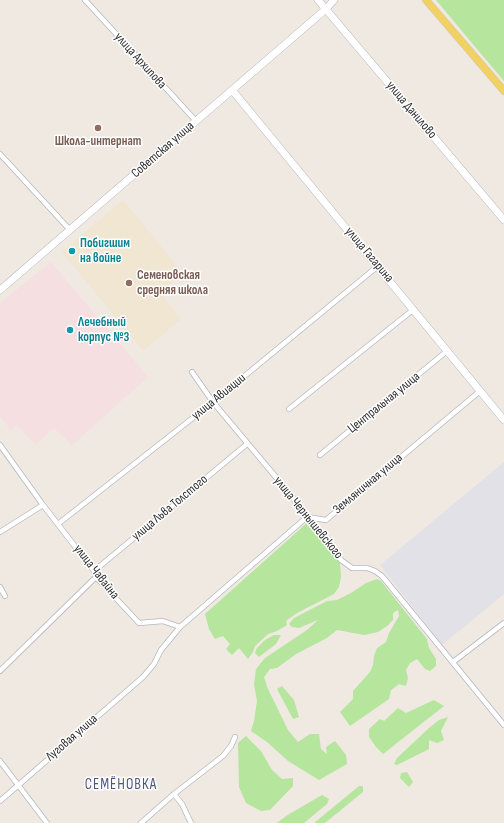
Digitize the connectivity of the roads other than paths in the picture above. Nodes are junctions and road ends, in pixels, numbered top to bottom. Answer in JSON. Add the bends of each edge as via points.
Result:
{"nodes":[{"id":1,"x":85,"y":0,"type":"edge"},
{"id":2,"x":318,"y":0,"type":"edge"},
{"id":3,"x":334,"y":0,"type":"edge"},
{"id":4,"x":426,"y":0,"type":"edge"},
{"id":5,"x":326,"y":9,"type":"junction"},
{"id":6,"x":232,"y":90,"type":"junction"},
{"id":7,"x":504,"y":91,"type":"edge"},
{"id":8,"x":196,"y":121,"type":"junction"},
{"id":9,"x":0,"y":154,"type":"edge"},
{"id":10,"x":504,"y":220,"type":"edge"},
{"id":11,"x":70,"y":230,"type":"junction"},
{"id":12,"x":378,"y":266,"type":"junction"},
{"id":13,"x":0,"y":290,"type":"edge"},
{"id":14,"x":414,"y":309,"type":"junction"},
{"id":15,"x":447,"y":351,"type":"junction"},
{"id":16,"x":192,"y":372,"type":"dead end"},
{"id":17,"x":480,"y":391,"type":"junction"},
{"id":18,"x":213,"y":402,"type":"junction"},
{"id":19,"x":289,"y":409,"type":"dead end"},
{"id":20,"x":504,"y":420,"type":"edge"},
{"id":21,"x":247,"y":444,"type":"junction"},
{"id":22,"x":0,"y":445,"type":"edge"},
{"id":23,"x":320,"y":456,"type":"dead end"},
{"id":24,"x":43,"y":505,"type":"junction"},
{"id":25,"x":307,"y":517,"type":"junction"},
{"id":26,"x":58,"y":524,"type":"junction"},
{"id":27,"x":0,"y":532,"type":"edge"},
{"id":28,"x":94,"y":571,"type":"junction"},
{"id":29,"x":96,"y":577,"type":"junction"},
{"id":30,"x":0,"y":587,"type":"edge"},
{"id":31,"x":5,"y":596,"type":"dead end"},
{"id":32,"x":504,"y":623,"type":"edge"},
{"id":33,"x":180,"y":627,"type":"junction"},
{"id":34,"x":453,"y":662,"type":"junction"},
{"id":35,"x":0,"y":671,"type":"edge"},
{"id":36,"x":504,"y":725,"type":"edge"},
{"id":37,"x":235,"y":737,"type":"dead end"},
{"id":38,"x":0,"y":761,"type":"edge"},
{"id":39,"x":17,"y":785,"type":"junction"},
{"id":40,"x":174,"y":794,"type":"junction"},
{"id":41,"x":0,"y":801,"type":"edge"},
{"id":42,"x":47,"y":823,"type":"edge"},
{"id":43,"x":141,"y":823,"type":"edge"},
{"id":44,"x":191,"y":823,"type":"edge"}],
"edges":[{"from":1,"to":8,"type":"street","name":"улица Архипова"},
{"from":2,"to":5,"type":"street","name":"улица Данилово"},
{"from":3,"to":5,"type":"street","name":"Советская улица"},
{"from":4,"to":7,"type":"main road"},
{"from":5,"to":6,"type":"street","name":"Советская улица"},
{"from":5,"to":10,"type":"street","name":"улица Данилово"},
{"from":6,"to":8,"type":"street","name":"Советская улица"},
{"from":6,"to":12,"type":"street","name":"улица Гагарина"},
{"from":8,"to":11,"type":"street","name":"Советская улица"},
{"from":9,"to":11,"type":"street"},
{"from":11,"to":13,"type":"street","name":"Советская улица"},
{"from":12,"to":14,"type":"street","name":"улица Гагарина"},
{"from":12,"to":18,"type":"street","name":"улица Авиации"},
{"from":14,"to":15,"type":"street","name":"улица Гагарина"},
{"from":14,"to":19,"type":"street"},
{"from":15,"to":17,"type":"street","name":"улица Гагарина"},
{"from":15,"to":23,"type":"street","name":"Центральная улица"},
{"from":16,"to":18,"type":"street","name":"улица Чернышевского"},
{"from":17,"to":20,"type":"street","name":"улица Гагарина"},
{"from":17,"to":25,"type":"street","name":"Земляничная улица","via":[[326,520]]},
{"from":18,"to":21,"type":"street","name":"улица Чернышевского"},
{"from":18,"to":26,"type":"street","name":"улица Авиации"},
{"from":21,"to":25,"type":"street","name":"улица Чернышевского"},
{"from":21,"to":28,"type":"street","name":"улица Льва Толстого"},
{"from":22,"to":24,"type":"street","name":"улица Чавайна"},
{"from":24,"to":26,"type":"street","name":"улица Чавайна"},
{"from":24,"to":27,"type":"street"},
{"from":25,"to":33,"type":"street"},
{"from":25,"to":34,"type":"street","name":"улица Чернышевского","via":[[341,560],[352,568],[367,568],[382,576]]},
{"from":26,"to":28,"type":"street","name":"улица Чавайна"},
{"from":28,"to":29,"type":"street","name":"улица Чавайна"},
{"from":29,"to":33,"type":"street","name":"улица Чавайна","via":[[139,623],[163,621]]},
{"from":29,"to":35,"type":"street"},
{"from":30,"to":31,"type":"street"},
{"from":32,"to":34,"type":"street"},
{"from":33,"to":39,"type":"street","name":"Луговая улица","via":[[144,677]]},
{"from":34,"to":36,"type":"street","name":"улица Чернышевского"},
{"from":37,"to":40,"type":"street","via":[[223,756]]},
{"from":38,"to":39,"type":"street"},
{"from":39,"to":41,"type":"street","name":"Луговая улица"},
{"from":39,"to":42,"type":"street"},
{"from":40,"to":43,"type":"street"},
{"from":40,"to":44,"type":"street"}]}
